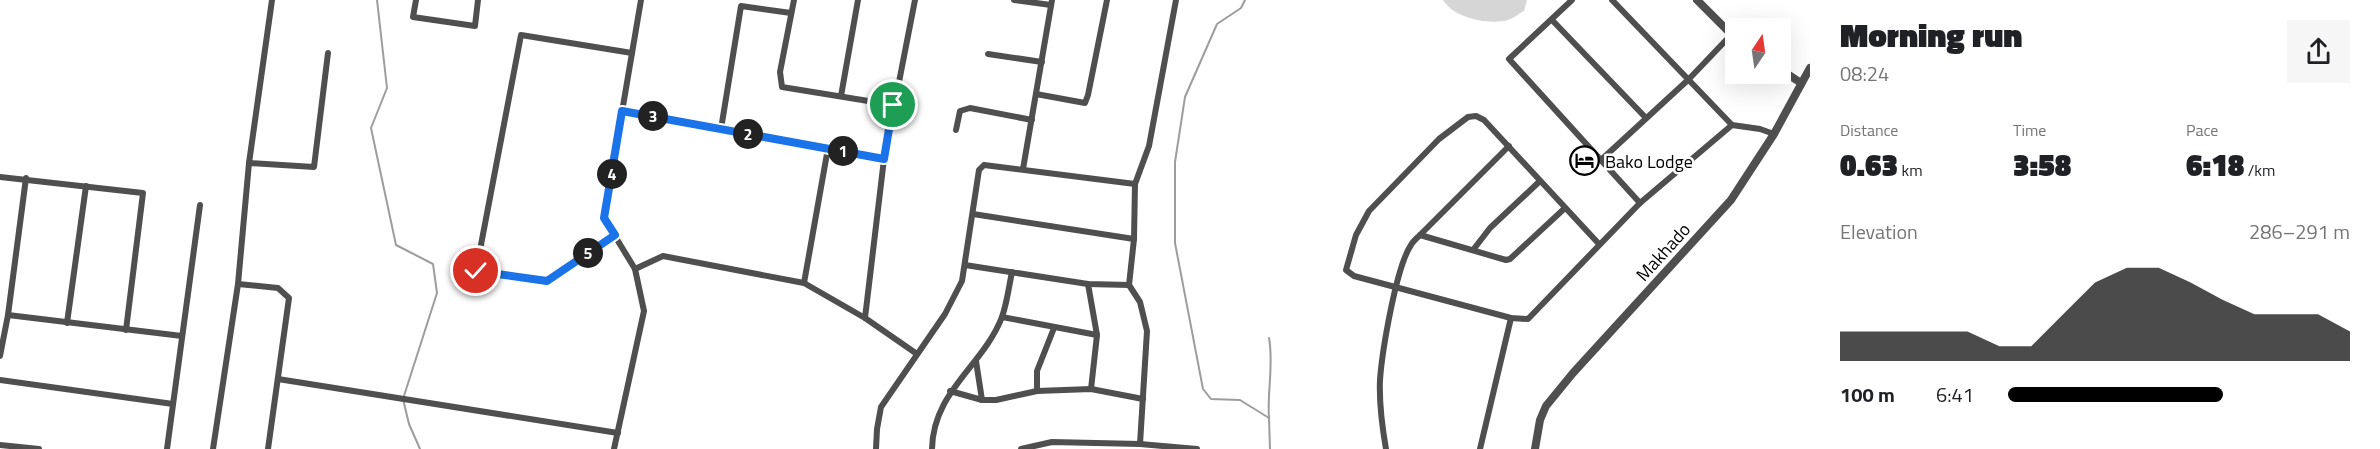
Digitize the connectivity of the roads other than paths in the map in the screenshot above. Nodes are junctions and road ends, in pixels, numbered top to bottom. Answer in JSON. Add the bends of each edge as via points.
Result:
{"nodes":[{"id":1,"x":272,"y":0,"type":"edge"},
{"id":2,"x":416,"y":0,"type":"edge"},
{"id":3,"x":478,"y":0,"type":"edge"},
{"id":4,"x":640,"y":0,"type":"edge"},
{"id":5,"x":794,"y":0,"type":"edge"},
{"id":6,"x":858,"y":0,"type":"edge"},
{"id":7,"x":915,"y":0,"type":"edge"},
{"id":8,"x":1014,"y":0,"type":"edge"},
{"id":9,"x":1107,"y":0,"type":"edge"},
{"id":10,"x":1176,"y":0,"type":"edge"},
{"id":11,"x":1572,"y":0,"type":"edge"},
{"id":12,"x":1612,"y":0,"type":"edge"},
{"id":13,"x":1697,"y":0,"type":"edge"},
{"id":14,"x":1052,"y":2,"type":"edge"},
{"id":15,"x":791,"y":13,"type":"junction"},
{"id":16,"x":1552,"y":20,"type":"junction"},
{"id":17,"x":1725,"y":30,"type":"edge"},
{"id":18,"x":1725,"y":46,"type":"edge"},
{"id":19,"x":328,"y":52,"type":"dead end"},
{"id":20,"x":632,"y":53,"type":"junction"},
{"id":21,"x":988,"y":54,"type":"dead end"},
{"id":22,"x":1042,"y":62,"type":"junction"},
{"id":23,"x":1810,"y":68,"type":"edge"},
{"id":24,"x":1791,"y":76,"type":"edge"},
{"id":25,"x":1689,"y":80,"type":"junction"},
{"id":26,"x":1801,"y":83,"type":"junction"},
{"id":27,"x":1036,"y":94,"type":"junction"},
{"id":28,"x":841,"y":96,"type":"junction"},
{"id":29,"x":893,"y":105,"type":"junction"},
{"id":30,"x":622,"y":111,"type":"junction"},
{"id":31,"x":1646,"y":118,"type":"junction"},
{"id":32,"x":1032,"y":120,"type":"junction"},
{"id":33,"x":1732,"y":125,"type":"junction"},
{"id":34,"x":721,"y":129,"type":"junction"},
{"id":35,"x":956,"y":130,"type":"dead end"},
{"id":36,"x":1774,"y":134,"type":"junction"},
{"id":37,"x":1509,"y":146,"type":"junction"},
{"id":38,"x":828,"y":148,"type":"junction"},
{"id":39,"x":884,"y":159,"type":"junction"},
{"id":40,"x":1601,"y":160,"type":"junction"},
{"id":41,"x":249,"y":163,"type":"junction"},
{"id":42,"x":1023,"y":169,"type":"junction"},
{"id":43,"x":0,"y":177,"type":"edge"},
{"id":44,"x":26,"y":178,"type":"junction"},
{"id":45,"x":1540,"y":181,"type":"junction"},
{"id":46,"x":1135,"y":184,"type":"junction"},
{"id":47,"x":86,"y":186,"type":"junction"},
{"id":48,"x":1640,"y":203,"type":"junction"},
{"id":49,"x":200,"y":205,"type":"dead end"},
{"id":50,"x":1565,"y":208,"type":"junction"},
{"id":51,"x":973,"y":214,"type":"junction"},
{"id":52,"x":615,"y":235,"type":"junction"},
{"id":53,"x":1420,"y":235,"type":"junction"},
{"id":54,"x":1134,"y":239,"type":"junction"},
{"id":55,"x":1599,"y":244,"type":"junction"},
{"id":56,"x":1473,"y":250,"type":"junction"},
{"id":57,"x":965,"y":265,"type":"junction"},
{"id":58,"x":635,"y":269,"type":"junction"},
{"id":59,"x":1012,"y":272,"type":"junction"},
{"id":60,"x":804,"y":283,"type":"junction"},
{"id":61,"x":238,"y":284,"type":"junction"},
{"id":62,"x":1088,"y":284,"type":"junction"},
{"id":63,"x":1129,"y":285,"type":"junction"},
{"id":64,"x":1396,"y":286,"type":"junction"},
{"id":65,"x":8,"y":315,"type":"junction"},
{"id":66,"x":1002,"y":317,"type":"junction"},
{"id":67,"x":865,"y":318,"type":"junction"},
{"id":68,"x":1511,"y":318,"type":"junction"},
{"id":69,"x":67,"y":323,"type":"junction"},
{"id":70,"x":1054,"y":328,"type":"junction"},
{"id":71,"x":126,"y":330,"type":"junction"},
{"id":72,"x":1096,"y":335,"type":"junction"},
{"id":73,"x":182,"y":336,"type":"junction"},
{"id":74,"x":1,"y":341,"type":"edge"},
{"id":75,"x":917,"y":354,"type":"junction"},
{"id":76,"x":0,"y":356,"type":"edge"},
{"id":77,"x":976,"y":361,"type":"junction"},
{"id":78,"x":278,"y":379,"type":"junction"},
{"id":79,"x":0,"y":380,"type":"edge"},
{"id":80,"x":1091,"y":389,"type":"junction"},
{"id":81,"x":950,"y":391,"type":"junction"},
{"id":82,"x":1037,"y":391,"type":"junction"},
{"id":83,"x":982,"y":399,"type":"junction"},
{"id":84,"x":1143,"y":399,"type":"junction"},
{"id":85,"x":173,"y":404,"type":"junction"},
{"id":86,"x":618,"y":433,"type":"junction"},
{"id":87,"x":1140,"y":444,"type":"junction"},
{"id":88,"x":0,"y":445,"type":"edge"},
{"id":89,"x":39,"y":449,"type":"edge"},
{"id":90,"x":167,"y":449,"type":"edge"},
{"id":91,"x":213,"y":449,"type":"edge"},
{"id":92,"x":268,"y":449,"type":"edge"},
{"id":93,"x":614,"y":449,"type":"edge"},
{"id":94,"x":876,"y":449,"type":"edge"},
{"id":95,"x":932,"y":449,"type":"edge"},
{"id":96,"x":1021,"y":449,"type":"edge"},
{"id":97,"x":1197,"y":449,"type":"edge"},
{"id":98,"x":1386,"y":449,"type":"edge"},
{"id":99,"x":1480,"y":449,"type":"edge"},
{"id":100,"x":1535,"y":449,"type":"edge"}],
"edges":[{"from":1,"to":41,"type":"street"},
{"from":2,"to":3,"type":"street","via":[[413,17],[475,26]]},
{"from":4,"to":20,"type":"street"},
{"from":5,"to":15,"type":"street"},
{"from":6,"to":28,"type":"street"},
{"from":7,"to":29,"type":"street"},
{"from":8,"to":14,"type":"street"},
{"from":9,"to":27,"type":"street","via":[[1085,103]]},
{"from":10,"to":46,"type":"street","via":[[1149,146]]},
{"from":11,"to":16,"type":"street"},
{"from":12,"to":25,"type":"street"},
{"from":13,"to":17,"type":"street"},
{"from":14,"to":22,"type":"street"},
{"from":15,"to":28,"type":"street","via":[[780,72],[782,87]]},
{"from":15,"to":34,"type":"street","via":[[741,6]]},
{"from":16,"to":31,"type":"street"},
{"from":16,"to":40,"type":"street","via":[[1509,59]]},
{"from":18,"to":25,"type":"street"},
{"from":19,"to":41,"type":"street","via":[[314,167]]},
{"from":20,"to":30,"type":"street"},
{"from":20,"to":52,"type":"street","via":[[521,35],[476,271],[547,281]]},
{"from":21,"to":22,"type":"street"},
{"from":22,"to":27,"type":"street"},
{"from":23,"to":26,"type":"street","name":"Makhado"},
{"from":24,"to":26,"type":"street"},
{"from":25,"to":31,"type":"street"},
{"from":25,"to":33,"type":"street"},
{"from":26,"to":36,"type":"street","name":"Makhado"},
{"from":27,"to":32,"type":"street"},
{"from":28,"to":29,"type":"street"},
{"from":29,"to":39,"type":"street"},
{"from":30,"to":34,"type":"street"},
{"from":30,"to":52,"type":"street","via":[[604,218]]},
{"from":31,"to":40,"type":"street"},
{"from":32,"to":35,"type":"street","via":[[970,108],[960,111]]},
{"from":32,"to":42,"type":"street"},
{"from":33,"to":36,"type":"street"},
{"from":33,"to":48,"type":"street"},
{"from":34,"to":38,"type":"street"},
{"from":36,"to":100,"type":"street","name":"Makhado","via":[[1731,200],[1546,406]]},
{"from":37,"to":45,"type":"street"},
{"from":37,"to":53,"type":"street"},
{"from":37,"to":64,"type":"street","via":[[1484,120],[1467,117],[1439,139],[1369,211],[1356,235],[1346,270],[1354,276]]},
{"from":38,"to":39,"type":"street"},
{"from":38,"to":60,"type":"street"},
{"from":39,"to":67,"type":"street"},
{"from":40,"to":48,"type":"street"},
{"from":41,"to":61,"type":"street"},
{"from":42,"to":46,"type":"street"},
{"from":42,"to":51,"type":"street","via":[[980,167]]},
{"from":43,"to":44,"type":"street"},
{"from":44,"to":47,"type":"street"},
{"from":44,"to":65,"type":"street"},
{"from":45,"to":50,"type":"street"},
{"from":45,"to":56,"type":"street","via":[[1490,228]]},
{"from":46,"to":54,"type":"street"},
{"from":47,"to":69,"type":"street"},
{"from":47,"to":71,"type":"street","via":[[143,193]]},
{"from":48,"to":55,"type":"street"},
{"from":49,"to":73,"type":"street"},
{"from":50,"to":55,"type":"street"},
{"from":50,"to":56,"type":"street","via":[[1510,259]]},
{"from":51,"to":54,"type":"street"},
{"from":51,"to":57,"type":"street"},
{"from":52,"to":58,"type":"street"},
{"from":53,"to":56,"type":"street"},
{"from":53,"to":64,"type":"street","via":[[1406,254]]},
{"from":54,"to":63,"type":"street"},
{"from":55,"to":68,"type":"street","via":[[1535,314],[1528,319]]},
{"from":57,"to":59,"type":"street"},
{"from":57,"to":75,"type":"street","via":[[953,301]]},
{"from":58,"to":60,"type":"street","via":[[663,256]]},
{"from":58,"to":86,"type":"street","via":[[644,312]]},
{"from":59,"to":62,"type":"street"},
{"from":59,"to":66,"type":"street"},
{"from":60,"to":67,"type":"street"},
{"from":61,"to":78,"type":"street","via":[[278,288],[289,298]]},
{"from":61,"to":91,"type":"street"},
{"from":62,"to":63,"type":"street"},
{"from":62,"to":72,"type":"street"},
{"from":63,"to":84,"type":"street","via":[[1140,302],[1147,331]]},
{"from":64,"to":68,"type":"street"},
{"from":64,"to":98,"type":"street","via":[[1380,379]]},
{"from":65,"to":69,"type":"street"},
{"from":65,"to":74,"type":"street"},
{"from":66,"to":70,"type":"street"},
{"from":66,"to":77,"type":"street"},
{"from":67,"to":75,"type":"street"},
{"from":68,"to":99,"type":"street"},
{"from":69,"to":71,"type":"street"},
{"from":70,"to":72,"type":"street"},
{"from":70,"to":82,"type":"street","via":[[1037,371]]},
{"from":71,"to":73,"type":"street"},
{"from":72,"to":80,"type":"street"},
{"from":73,"to":85,"type":"street"},
{"from":74,"to":76,"type":"street"},
{"from":75,"to":94,"type":"street","via":[[881,407]]},
{"from":77,"to":81,"type":"street"},
{"from":77,"to":83,"type":"street"},
{"from":78,"to":86,"type":"street"},
{"from":78,"to":92,"type":"street"},
{"from":79,"to":85,"type":"street"},
{"from":80,"to":82,"type":"street"},
{"from":80,"to":84,"type":"street"},
{"from":81,"to":83,"type":"street"},
{"from":81,"to":95,"type":"street","via":[[932,431]]},
{"from":82,"to":83,"type":"street","via":[[996,400]]},
{"from":84,"to":87,"type":"street"},
{"from":85,"to":90,"type":"street"},
{"from":86,"to":93,"type":"street"},
{"from":87,"to":96,"type":"street","via":[[1052,442]]},
{"from":87,"to":97,"type":"street"},
{"from":88,"to":89,"type":"street"}]}
